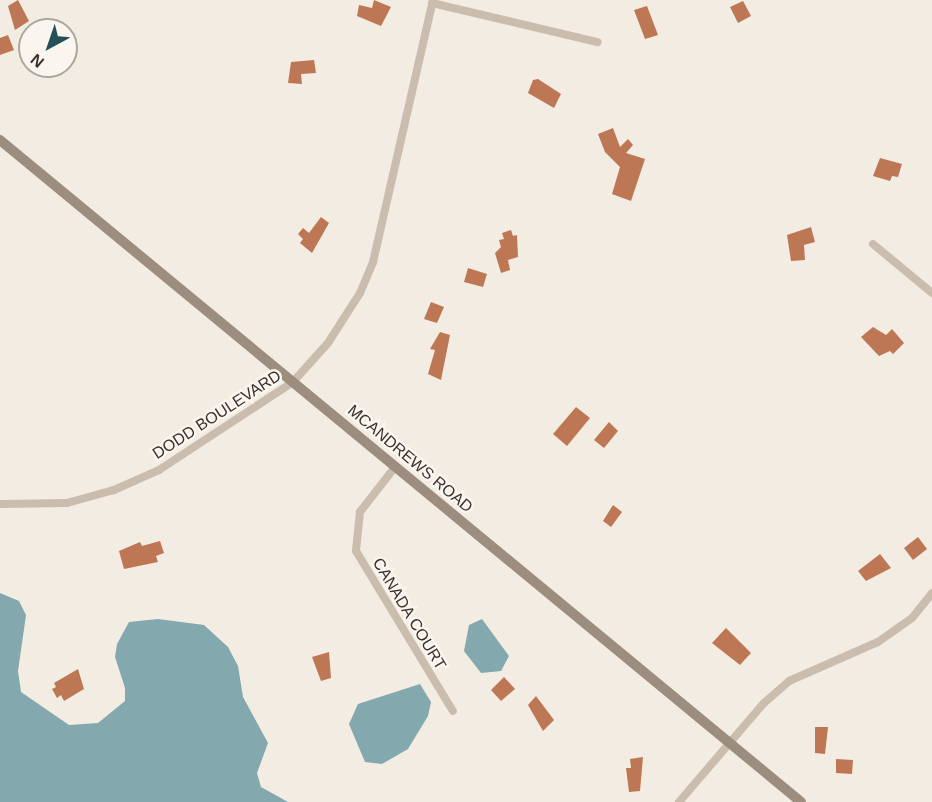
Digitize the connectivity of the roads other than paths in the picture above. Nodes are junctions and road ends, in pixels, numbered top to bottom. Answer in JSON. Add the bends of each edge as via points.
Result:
{"nodes":[{"id":1,"x":433,"y":2,"type":"edge"},
{"id":2,"x":597,"y":42,"type":"dead end"},
{"id":3,"x":0,"y":140,"type":"edge"},
{"id":4,"x":873,"y":244,"type":"dead end"},
{"id":5,"x":932,"y":293,"type":"edge"},
{"id":6,"x":293,"y":382,"type":"junction"},
{"id":7,"x":395,"y":467,"type":"junction"},
{"id":8,"x":0,"y":504,"type":"edge"},
{"id":9,"x":932,"y":593,"type":"edge"},
{"id":10,"x":453,"y":711,"type":"dead end"},
{"id":11,"x":730,"y":743,"type":"junction"},
{"id":12,"x":679,"y":802,"type":"edge"},
{"id":13,"x":801,"y":802,"type":"edge"}],
"edges":[{"from":1,"to":2,"type":"street"},
{"from":1,"to":6,"type":"street","name":"DODD BOULEVARD","via":[[373,262],[344,322]]},
{"from":3,"to":6,"type":"main road","name":"MCANDREWS ROAD"},
{"from":4,"to":5,"type":"street"},
{"from":6,"to":7,"type":"main road","name":"MCANDREWS ROAD"},
{"from":6,"to":8,"type":"street","name":"DODD BOULEVARD","via":[[159,470],[114,490],[67,502]]},
{"from":7,"to":10,"type":"street","name":"CANADA COURT","via":[[360,512],[355,531],[356,551]]},
{"from":7,"to":11,"type":"main road","name":"MCANDREWS ROAD"},
{"from":9,"to":11,"type":"street","via":[[912,618],[878,642],[789,681]]},
{"from":11,"to":12,"type":"street"},
{"from":11,"to":13,"type":"main road","name":"MCANDREWS ROAD"}]}
